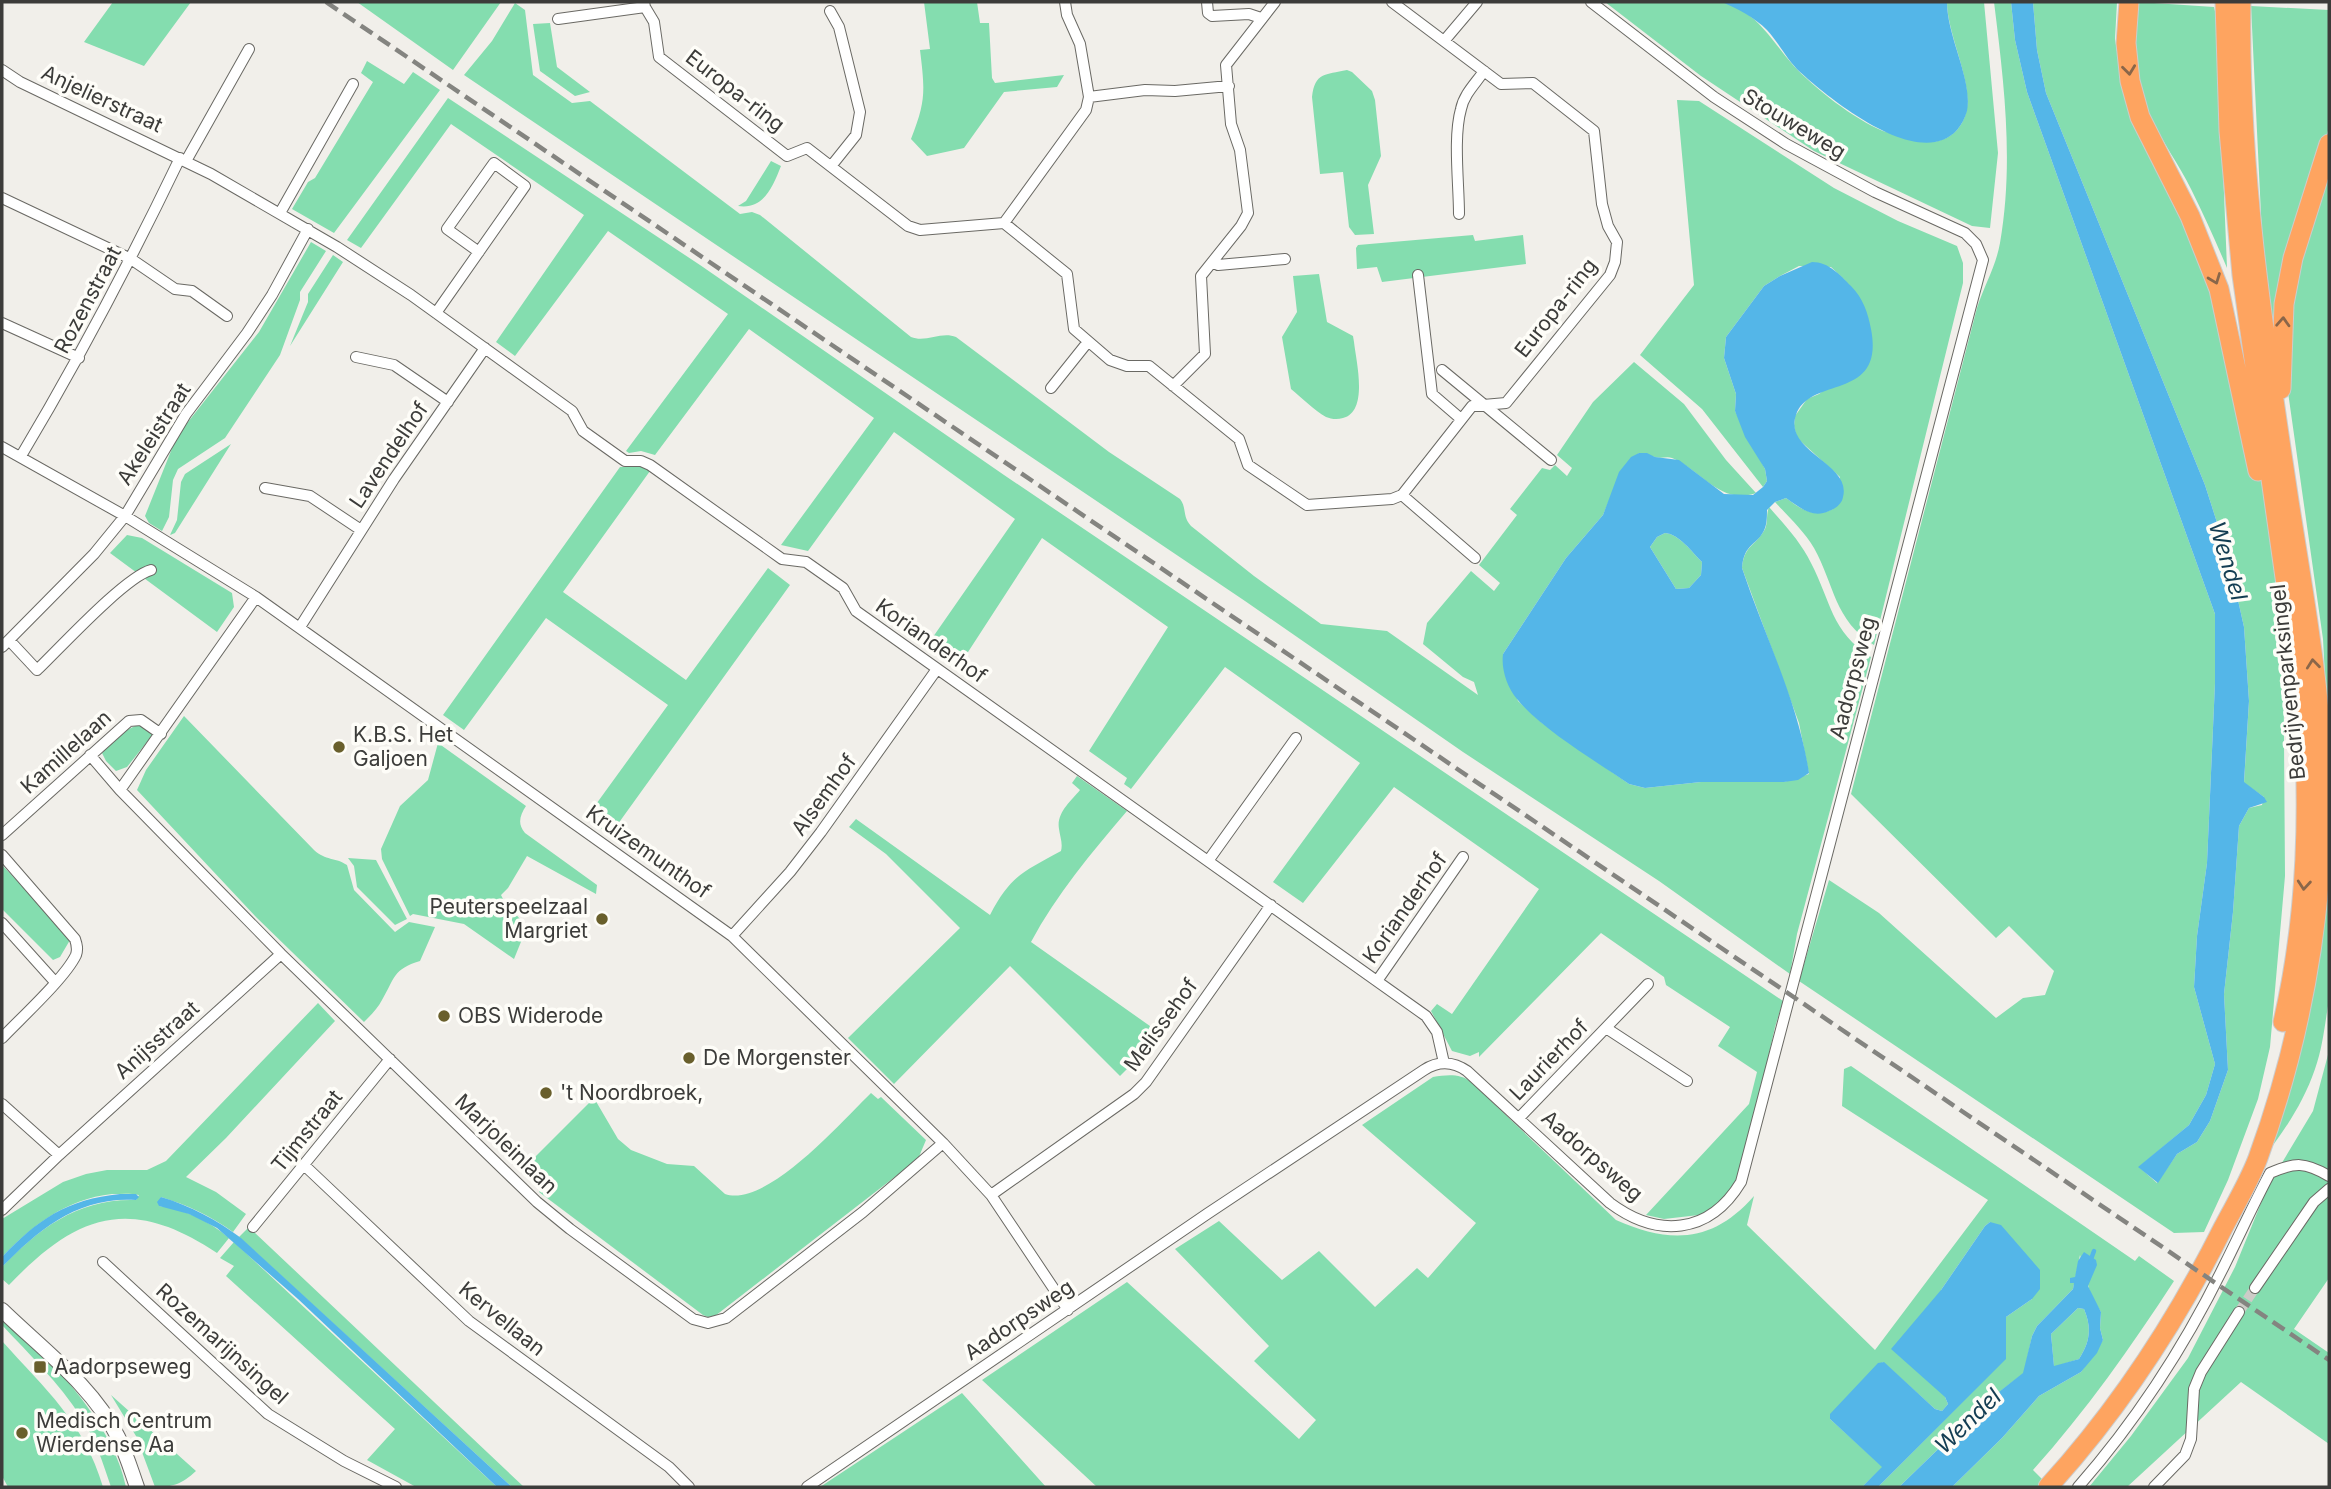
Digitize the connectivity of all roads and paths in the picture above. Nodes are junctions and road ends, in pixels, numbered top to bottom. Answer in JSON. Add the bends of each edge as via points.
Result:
{"nodes":[{"id":1,"x":1065,"y":2,"type":"edge"},
{"id":2,"x":1207,"y":2,"type":"edge"},
{"id":3,"x":1275,"y":2,"type":"edge"},
{"id":4,"x":1392,"y":2,"type":"edge"},
{"id":5,"x":1477,"y":2,"type":"edge"},
{"id":6,"x":1591,"y":2,"type":"edge"},
{"id":7,"x":2129,"y":2,"type":"edge"},
{"id":8,"x":2225,"y":2,"type":"edge"},
{"id":9,"x":2241,"y":2,"type":"edge"},
{"id":10,"x":645,"y":5,"type":"edge"},
{"id":11,"x":830,"y":11,"type":"dead end"},
{"id":12,"x":1261,"y":18,"type":"junction"},
{"id":13,"x":558,"y":19,"type":"dead end"},
{"id":14,"x":2233,"y":28,"type":"junction"},
{"id":15,"x":1444,"y":41,"type":"junction"},
{"id":16,"x":249,"y":49,"type":"dead end"},
{"id":17,"x":2,"y":71,"type":"edge"},
{"id":18,"x":1484,"y":71,"type":"junction"},
{"id":19,"x":353,"y":84,"type":"dead end"},
{"id":20,"x":1229,"y":86,"type":"junction"},
{"id":21,"x":1089,"y":97,"type":"junction"},
{"id":22,"x":2329,"y":144,"type":"edge"},
{"id":23,"x":183,"y":160,"type":"junction"},
{"id":24,"x":832,"y":165,"type":"junction"},
{"id":25,"x":2,"y":198,"type":"edge"},
{"id":26,"x":280,"y":213,"type":"junction"},
{"id":27,"x":1459,"y":214,"type":"dead end"},
{"id":28,"x":1004,"y":223,"type":"junction"},
{"id":29,"x":308,"y":229,"type":"junction"},
{"id":30,"x":334,"y":245,"type":"joint"},
{"id":31,"x":479,"y":252,"type":"junction"},
{"id":32,"x":1285,"y":259,"type":"dead end"},
{"id":33,"x":131,"y":260,"type":"junction"},
{"id":34,"x":1983,"y":260,"type":"joint"},
{"id":35,"x":1213,"y":262,"type":"junction"},
{"id":36,"x":1418,"y":275,"type":"dead end"},
{"id":37,"x":436,"y":313,"type":"junction"},
{"id":38,"x":227,"y":316,"type":"dead end"},
{"id":39,"x":2,"y":323,"type":"edge"},
{"id":40,"x":1087,"y":342,"type":"junction"},
{"id":41,"x":485,"y":348,"type":"junction"},
{"id":42,"x":355,"y":357,"type":"dead end"},
{"id":43,"x":79,"y":358,"type":"junction"},
{"id":44,"x":1442,"y":370,"type":"dead end"},
{"id":45,"x":1173,"y":386,"type":"junction"},
{"id":46,"x":1051,"y":388,"type":"dead end"},
{"id":47,"x":448,"y":402,"type":"junction"},
{"id":48,"x":1485,"y":407,"type":"junction"},
{"id":49,"x":1461,"y":419,"type":"junction"},
{"id":50,"x":2280,"y":439,"type":"junction"},
{"id":51,"x":2,"y":447,"type":"edge"},
{"id":52,"x":22,"y":456,"type":"junction"},
{"id":53,"x":1551,"y":460,"type":"dead end"},
{"id":54,"x":265,"y":488,"type":"dead end"},
{"id":55,"x":1402,"y":495,"type":"junction"},
{"id":56,"x":125,"y":516,"type":"junction"},
{"id":57,"x":361,"y":530,"type":"junction"},
{"id":58,"x":2282,"y":549,"type":"junction"},
{"id":59,"x":1475,"y":558,"type":"dead end"},
{"id":60,"x":151,"y":570,"type":"dead end"},
{"id":61,"x":256,"y":597,"type":"junction"},
{"id":62,"x":300,"y":627,"type":"junction"},
{"id":63,"x":5,"y":643,"type":"edge"},
{"id":64,"x":937,"y":669,"type":"junction"},
{"id":65,"x":161,"y":734,"type":"junction"},
{"id":66,"x":1296,"y":738,"type":"dead end"},
{"id":67,"x":90,"y":755,"type":"junction"},
{"id":68,"x":120,"y":790,"type":"junction"},
{"id":69,"x":2,"y":835,"type":"edge"},
{"id":70,"x":2,"y":855,"type":"edge"},
{"id":71,"x":1463,"y":857,"type":"dead end"},
{"id":72,"x":1208,"y":861,"type":"junction"},
{"id":73,"x":1270,"y":905,"type":"junction"},
{"id":74,"x":2,"y":923,"type":"edge"},
{"id":75,"x":732,"y":936,"type":"junction"},
{"id":76,"x":281,"y":954,"type":"junction"},
{"id":77,"x":1377,"y":981,"type":"junction"},
{"id":78,"x":55,"y":982,"type":"junction"},
{"id":79,"x":1648,"y":984,"type":"dead end"},
{"id":80,"x":1606,"y":1028,"type":"junction"},
{"id":81,"x":2,"y":1038,"type":"edge"},
{"id":82,"x":390,"y":1059,"type":"junction"},
{"id":83,"x":1444,"y":1063,"type":"junction"},
{"id":84,"x":1687,"y":1080,"type":"dead end"},
{"id":85,"x":2,"y":1104,"type":"edge"},
{"id":86,"x":1520,"y":1118,"type":"junction"},
{"id":87,"x":943,"y":1143,"type":"junction"},
{"id":88,"x":59,"y":1155,"type":"junction"},
{"id":89,"x":304,"y":1165,"type":"junction"},
{"id":90,"x":2329,"y":1176,"type":"edge"},
{"id":91,"x":2329,"y":1189,"type":"edge"},
{"id":92,"x":991,"y":1195,"type":"junction"},
{"id":93,"x":2,"y":1210,"type":"edge"},
{"id":94,"x":253,"y":1227,"type":"dead end"},
{"id":95,"x":2217,"y":1240,"type":"junction"},
{"id":96,"x":103,"y":1262,"type":"dead end"},
{"id":97,"x":2255,"y":1288,"type":"tunnel mouth"},
{"id":98,"x":2,"y":1310,"type":"edge"},
{"id":99,"x":1068,"y":1310,"type":"junction"},
{"id":100,"x":2239,"y":1312,"type":"tunnel mouth"},
{"id":101,"x":136,"y":1487,"type":"edge"},
{"id":102,"x":396,"y":1487,"type":"edge"},
{"id":103,"x":689,"y":1487,"type":"edge"},
{"id":104,"x":807,"y":1487,"type":"edge"},
{"id":105,"x":2048,"y":1487,"type":"edge"},
{"id":106,"x":2078,"y":1487,"type":"edge"},
{"id":107,"x":2154,"y":1487,"type":"edge"}],
"edges":[{"from":1,"to":21,"type":"street","via":[[1080,44]]},
{"from":2,"to":12,"type":"street","via":[[1212,16],[1249,14]]},
{"from":3,"to":12,"type":"street"},
{"from":4,"to":15,"type":"street","name":"Europa-ring"},
{"from":5,"to":15,"type":"street"},
{"from":6,"to":34,"type":"street","name":"Stouweweg","via":[[1743,117],[1831,170],[1965,233]]},
{"from":7,"to":58,"type":"highway","one_way":true,"via":[[2126,43],[2140,117],[2190,216],[2219,289],[2257,467]]},
{"from":8,"to":14,"type":"highway"},
{"from":9,"to":14,"type":"highway"},
{"from":10,"to":13,"type":"street","name":"Europa-ring"},
{"from":10,"to":24,"type":"street","name":"Europa-ring","via":[[654,22],[660,57],[787,156],[807,148]]},
{"from":11,"to":24,"type":"street","via":[[839,27],[860,112],[856,135]]},
{"from":12,"to":20,"type":"street","via":[[1226,65]]},
{"from":14,"to":50,"type":"highway","via":[[2250,209]]},
{"from":14,"to":58,"type":"highway","via":[[2229,131],[2240,262]]},
{"from":15,"to":18,"type":"street","name":"Europa-ring"},
{"from":16,"to":23,"type":"street"},
{"from":17,"to":23,"type":"street","name":"Anjelierstraat"},
{"from":18,"to":27,"type":"street","via":[[1461,108]]},
{"from":18,"to":48,"type":"street","name":"Europa-ring","via":[[1501,84],[1533,83],[1594,131],[1602,204],[1617,242],[1609,275],[1506,403]]},
{"from":19,"to":26,"type":"street"},
{"from":20,"to":21,"type":"street"},
{"from":20,"to":35,"type":"street","via":[[1231,124],[1240,150],[1248,213]]},
{"from":21,"to":28,"type":"street","via":[[1086,110]]},
{"from":50,"to":22,"type":"highway","one_way":true,"via":[[2284,304],[2293,258]]},
{"from":23,"to":26,"type":"street","name":"Anjelierstraat"},
{"from":23,"to":33,"type":"street","name":"Rozenstraat"},
{"from":24,"to":28,"type":"street","name":"Europa-ring","via":[[908,226],[920,230]]},
{"from":25,"to":33,"type":"street"},
{"from":26,"to":29,"type":"street","name":"Anjelierstraat"},
{"from":28,"to":40,"type":"street","via":[[1067,274],[1074,329]]},
{"from":29,"to":30,"type":"street","name":"Anjelierstraat"},
{"from":29,"to":56,"type":"street","name":"Akeleistraat","via":[[272,295],[178,425]]},
{"from":30,"to":37,"type":"street","name":"Korianderhof"},
{"from":31,"to":31,"type":"street","via":[[447,229],[495,163],[525,186]]},
{"from":31,"to":37,"type":"street"},
{"from":32,"to":35,"type":"street"},
{"from":33,"to":38,"type":"street","via":[[175,289],[192,291]]},
{"from":33,"to":43,"type":"street","name":"Rozenstraat"},
{"from":34,"to":86,"type":"street","name":"Aadorpsweg","via":[[1741,1182],[1725,1203],[1705,1218],[1677,1226],[1648,1224],[1610,1203]]},
{"from":35,"to":45,"type":"street","via":[[1201,275],[1205,354]]},
{"from":36,"to":49,"type":"street","via":[[1432,394]]},
{"from":37,"to":41,"type":"street","name":"Korianderhof"},
{"from":39,"to":43,"type":"street"},
{"from":40,"to":45,"type":"street","via":[[1110,360],[1149,366]]},
{"from":40,"to":46,"type":"street"},
{"from":41,"to":47,"type":"street","name":"Lavendelhof"},
{"from":41,"to":64,"type":"street","name":"Korianderhof","via":[[572,411],[583,431],[625,461],[650,465],[782,559],[806,562],[843,588],[856,611]]},
{"from":42,"to":47,"type":"street","name":"Lavendelhof","via":[[394,365]]},
{"from":43,"to":52,"type":"street","name":"Rozenstraat"},
{"from":44,"to":48,"type":"street"},
{"from":45,"to":55,"type":"street","via":[[1239,439],[1248,466],[1307,505]]},
{"from":47,"to":57,"type":"street","name":"Lavendelhof"},
{"from":48,"to":49,"type":"street","name":"Europa-ring","via":[[1472,406]]},
{"from":48,"to":53,"type":"street"},
{"from":49,"to":55,"type":"street","name":"Europa-ring"},
{"from":95,"to":50,"type":"highway","name":"Bedrijvenparksingel","one_way":true,"via":[[2257,1162],[2277,1098],[2303,996],[2320,886],[2321,732]]},
{"from":51,"to":52,"type":"street","name":"Kruizemunthof"},
{"from":52,"to":56,"type":"street","name":"Kruizemunthof"},
{"from":54,"to":57,"type":"street","name":"Lavendelhof","via":[[310,496]]},
{"from":55,"to":59,"type":"street"},
{"from":56,"to":61,"type":"street","name":"Kruizemunthof"},
{"from":56,"to":63,"type":"street","name":"Akeleistraat","via":[[94,554]]},
{"from":57,"to":62,"type":"street","name":"Lavendelhof"},
{"from":58,"to":95,"type":"highway","name":"Bedrijvenparksingel","one_way":true,"via":[[2302,697],[2307,857],[2296,956],[2276,1054]]},
{"from":60,"to":63,"type":"street","name":"Akeleistraat","via":[[125,586],[37,670]]},
{"from":61,"to":62,"type":"street","name":"Kruizemunthof"},
{"from":61,"to":65,"type":"street"},
{"from":62,"to":75,"type":"street","name":"Kruizemunthof"},
{"from":64,"to":72,"type":"street","name":"Korianderhof"},
{"from":64,"to":75,"type":"street","name":"Alsemhof","via":[[821,832]]},
{"from":65,"to":67,"type":"street","name":"Kamillelaan","via":[[141,720],[129,721]]},
{"from":65,"to":68,"type":"street"},
{"from":66,"to":72,"type":"street"},
{"from":67,"to":68,"type":"street","name":"Marjoleinlaan"},
{"from":67,"to":69,"type":"street","name":"Kamillelaan"},
{"from":68,"to":76,"type":"street","name":"Marjoleinlaan"},
{"from":70,"to":78,"type":"street","via":[[75,939],[75,957]]},
{"from":71,"to":77,"type":"street","name":"Korianderhof"},
{"from":72,"to":73,"type":"street","name":"Korianderhof"},
{"from":73,"to":77,"type":"street","name":"Korianderhof"},
{"from":73,"to":92,"type":"street","name":"Melissehof","via":[[1146,1082]]},
{"from":74,"to":78,"type":"street"},
{"from":75,"to":87,"type":"street","name":"Kruizemunthof"},
{"from":76,"to":82,"type":"street","name":"Marjoleinlaan"},
{"from":76,"to":88,"type":"street","name":"Anijsstraat"},
{"from":77,"to":83,"type":"street","name":"Korianderhof","via":[[1432,1023]]},
{"from":78,"to":81,"type":"street"},
{"from":79,"to":80,"type":"street","name":"Laurierhof"},
{"from":80,"to":84,"type":"street","name":"Laurierhof"},
{"from":80,"to":86,"type":"street","name":"Laurierhof"},
{"from":82,"to":87,"type":"street","name":"Marjoleinlaan","via":[[552,1215],[694,1319],[708,1323],[726,1318],[795,1266]]},
{"from":82,"to":89,"type":"street","name":"Tijmstraat"},
{"from":83,"to":86,"type":"street","name":"Aadorpsweg","via":[[1467,1071]]},
{"from":83,"to":99,"type":"street","name":"Aadorpsweg","via":[[1424,1070]]},
{"from":85,"to":88,"type":"street"},
{"from":87,"to":92,"type":"street","name":"Kruizemunthof"},
{"from":88,"to":93,"type":"street","name":"Anijsstraat"},
{"from":89,"to":94,"type":"street","name":"Tijmstraat"},
{"from":89,"to":103,"type":"street","name":"Kervellaan","via":[[469,1321],[669,1467]]},
{"from":90,"to":106,"type":"street","via":[[2301,1164],[2270,1173],[2225,1266],[2169,1364]]},
{"from":91,"to":97,"type":"street","via":[[2314,1202]]},
{"from":92,"to":99,"type":"street","name":"Kruizemunthof"},
{"from":95,"to":105,"type":"highway","name":"Bedrijvenparksingel","via":[[2131,1385]]},
{"from":96,"to":102,"type":"street","name":"Rozemarijnsingel","via":[[268,1414]]},
{"from":98,"to":101,"type":"street","via":[[78,1382],[106,1416]]},
{"from":99,"to":104,"type":"street","name":"Aadorpsweg"},
{"from":100,"to":107,"type":"street","via":[[2194,1388],[2191,1439],[2185,1455]]}]}
